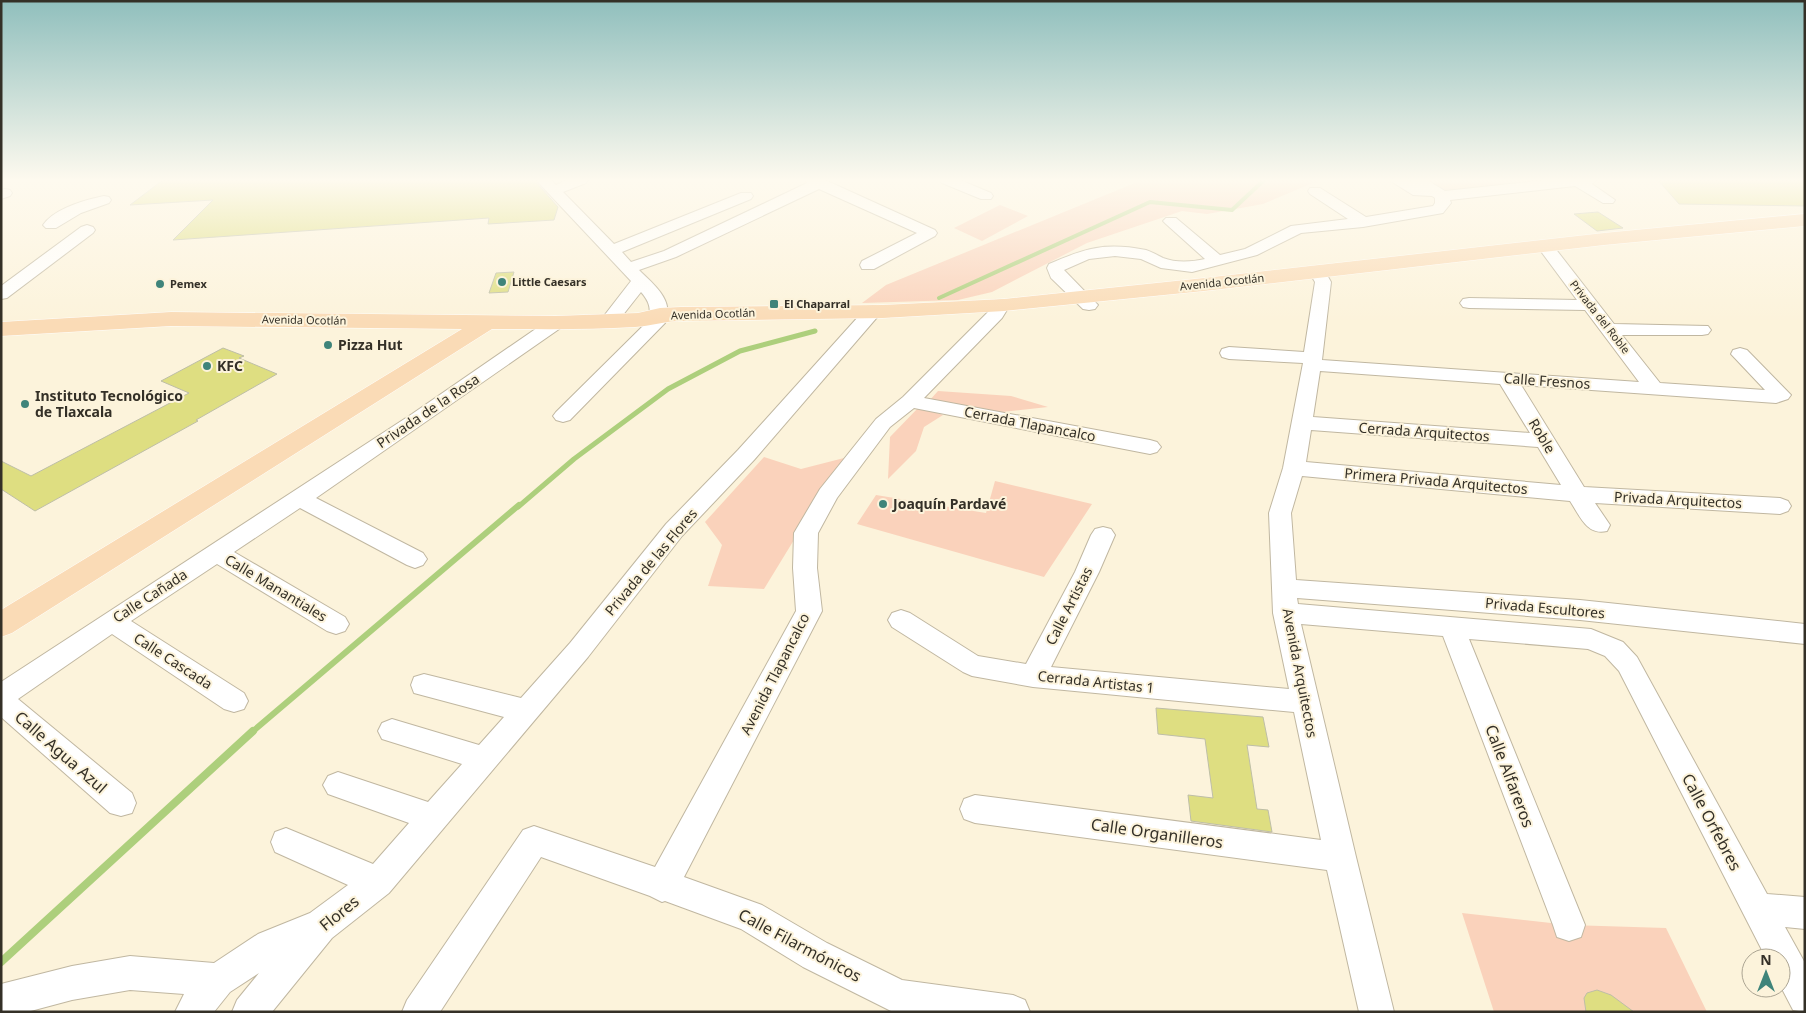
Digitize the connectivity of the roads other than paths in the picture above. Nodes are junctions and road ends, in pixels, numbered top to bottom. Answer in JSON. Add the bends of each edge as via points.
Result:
{"nodes":[{"id":1,"x":53,"y":227,"type":"edge"},
{"id":2,"x":588,"y":227,"type":"edge"},
{"id":3,"x":669,"y":227,"type":"edge"},
{"id":4,"x":723,"y":227,"type":"edge"},
{"id":5,"x":916,"y":227,"type":"edge"},
{"id":6,"x":1178,"y":227,"type":"edge"},
{"id":7,"x":1319,"y":227,"type":"edge"},
{"id":8,"x":1745,"y":227,"type":"edge"},
{"id":9,"x":1805,"y":228,"type":"edge"},
{"id":10,"x":613,"y":250,"type":"junction"},
{"id":11,"x":1549,"y":251,"type":"junction"},
{"id":12,"x":1217,"y":261,"type":"junction"},
{"id":13,"x":868,"y":265,"type":"dead end"},
{"id":14,"x":635,"y":274,"type":"junction"},
{"id":15,"x":1320,"y":277,"type":"junction"},
{"id":16,"x":1,"y":294,"type":"edge"},
{"id":17,"x":1085,"y":301,"type":"junction"},
{"id":18,"x":1469,"y":303,"type":"dead end"},
{"id":19,"x":1591,"y":304,"type":"junction"},
{"id":20,"x":999,"y":310,"type":"junction"},
{"id":21,"x":871,"y":315,"type":"junction"},
{"id":22,"x":651,"y":319,"type":"junction"},
{"id":23,"x":609,"y":321,"type":"junction"},
{"id":24,"x":477,"y":322,"type":"junction"},
{"id":25,"x":556,"y":323,"type":"junction"},
{"id":26,"x":1,"y":329,"type":"edge"},
{"id":27,"x":1610,"y":329,"type":"junction"},
{"id":28,"x":1702,"y":330,"type":"dead end"},
{"id":29,"x":1230,"y":353,"type":"dead end"},
{"id":30,"x":1740,"y":354,"type":"dead end"},
{"id":31,"x":1313,"y":362,"type":"junction"},
{"id":32,"x":1507,"y":379,"type":"junction"},
{"id":33,"x":1654,"y":388,"type":"junction"},
{"id":34,"x":910,"y":401,"type":"junction"},
{"id":35,"x":563,"y":416,"type":"dead end"},
{"id":36,"x":1302,"y":423,"type":"junction"},
{"id":37,"x":1545,"y":440,"type":"junction"},
{"id":38,"x":1150,"y":447,"type":"dead end"},
{"id":39,"x":1294,"y":468,"type":"junction"},
{"id":40,"x":1577,"y":494,"type":"junction"},
{"id":41,"x":300,"y":499,"type":"junction"},
{"id":42,"x":1780,"y":506,"type":"dead end"},
{"id":43,"x":1599,"y":525,"type":"dead end"},
{"id":44,"x":1103,"y":535,"type":"dead end"},
{"id":45,"x":217,"y":553,"type":"junction"},
{"id":46,"x":415,"y":559,"type":"dead end"},
{"id":47,"x":1285,"y":588,"type":"junction"},
{"id":48,"x":1,"y":608,"type":"edge"},
{"id":49,"x":1286,"y":613,"type":"junction"},
{"id":50,"x":900,"y":620,"type":"dead end"},
{"id":51,"x":111,"y":621,"type":"junction"},
{"id":52,"x":336,"y":624,"type":"dead end"},
{"id":53,"x":1,"y":625,"type":"edge"},
{"id":54,"x":1452,"y":627,"type":"junction"},
{"id":55,"x":1805,"y":634,"type":"edge"},
{"id":56,"x":1614,"y":649,"type":"joint"},
{"id":57,"x":1033,"y":676,"type":"junction"},
{"id":58,"x":424,"y":685,"type":"dead end"},
{"id":59,"x":1,"y":696,"type":"edge"},
{"id":60,"x":1,"y":700,"type":"edge"},
{"id":61,"x":234,"y":701,"type":"dead end"},
{"id":62,"x":1305,"y":702,"type":"junction"},
{"id":63,"x":527,"y":711,"type":"junction"},
{"id":64,"x":392,"y":731,"type":"dead end"},
{"id":65,"x":485,"y":758,"type":"junction"},
{"id":66,"x":338,"y":786,"type":"dead end"},
{"id":67,"x":122,"y":803,"type":"dead end"},
{"id":68,"x":975,"y":809,"type":"dead end"},
{"id":69,"x":433,"y":818,"type":"junction"},
{"id":70,"x":286,"y":842,"type":"dead end"},
{"id":71,"x":1340,"y":858,"type":"junction"},
{"id":72,"x":378,"y":882,"type":"junction"},
{"id":73,"x":662,"y":887,"type":"junction"},
{"id":74,"x":1759,"y":909,"type":"junction"},
{"id":75,"x":1805,"y":913,"type":"edge"},
{"id":76,"x":1569,"y":924,"type":"dead end"},
{"id":77,"x":320,"y":926,"type":"junction"},
{"id":78,"x":218,"y":980,"type":"junction"},
{"id":79,"x":1805,"y":998,"type":"edge"},
{"id":80,"x":1,"y":1001,"type":"edge"},
{"id":81,"x":192,"y":1012,"type":"edge"},
{"id":82,"x":249,"y":1012,"type":"edge"},
{"id":83,"x":419,"y":1012,"type":"edge"},
{"id":84,"x":1013,"y":1012,"type":"edge"},
{"id":85,"x":1377,"y":1012,"type":"edge"}],
"edges":[{"from":1,"to":16,"type":"street","via":[[87,230]]},
{"from":2,"to":10,"type":"street"},
{"from":3,"to":10,"type":"street"},
{"from":4,"to":14,"type":"street"},
{"from":5,"to":13,"type":"street","via":[[929,233]]},
{"from":6,"to":12,"type":"street"},
{"from":7,"to":12,"type":"street","via":[[1297,230],[1251,252]]},
{"from":8,"to":11,"type":"main road","name":"Avenida Ocotlán"},
{"from":9,"to":11,"type":"main road","name":"Avenida Ocotlán"},
{"from":10,"to":14,"type":"street"},
{"from":11,"to":15,"type":"main road","name":"Avenida Ocotlán"},
{"from":11,"to":19,"type":"street","name":"Privada del Roble"},
{"from":12,"to":17,"type":"street","via":[[1192,267],[1161,263],[1135,253],[1086,254],[1055,268]]},
{"from":14,"to":22,"type":"street","via":[[659,305]]},
{"from":14,"to":23,"type":"street"},
{"from":15,"to":17,"type":"main road","name":"Avenida Ocotlán"},
{"from":15,"to":31,"type":"street","name":"Avenida Arquitectos"},
{"from":17,"to":20,"type":"main road","name":"Avenida Ocotlán"},
{"from":18,"to":19,"type":"street"},
{"from":19,"to":27,"type":"street","name":"Privada del Roble"},
{"from":20,"to":21,"type":"main road","name":"Avenida Ocotlán"},
{"from":20,"to":34,"type":"street","name":"Avenida Tlapancalco"},
{"from":21,"to":22,"type":"main road","name":"Avenida Ocotlán"},
{"from":21,"to":63,"type":"street","name":"Privada de las Flores","via":[[746,456],[674,530]]},
{"from":22,"to":23,"type":"main road","name":"Avenida Ocotlán"},
{"from":22,"to":35,"type":"street"},
{"from":23,"to":25,"type":"main road","name":"Avenida Ocotlán"},
{"from":24,"to":25,"type":"main road","name":"Avenida Ocotlán"},
{"from":24,"to":26,"type":"main road","name":"Avenida Ocotlán","via":[[171,319]]},
{"from":24,"to":48,"type":"main road"},
{"from":24,"to":53,"type":"main road"},
{"from":25,"to":41,"type":"street","name":"Privada de la Rosa"},
{"from":27,"to":28,"type":"street"},
{"from":27,"to":33,"type":"street","name":"Privada del Roble"},
{"from":29,"to":31,"type":"street","name":"Calle Fresnos"},
{"from":30,"to":33,"type":"street","name":"Calle Fresnos","via":[[1781,394],[1776,397]]},
{"from":31,"to":32,"type":"street","name":"Calle Fresnos"},
{"from":31,"to":36,"type":"street","name":"Avenida Arquitectos"},
{"from":32,"to":33,"type":"street","name":"Calle Fresnos"},
{"from":32,"to":37,"type":"street","name":"Roble"},
{"from":34,"to":38,"type":"street","name":"Cerrada Tlapancalco"},
{"from":34,"to":73,"type":"street","name":"Avenida Tlapancalco","via":[[883,423],[871,438],[828,494],[806,533],[809,612]]},
{"from":36,"to":37,"type":"street","name":"Cerrada Arquitectos"},
{"from":36,"to":39,"type":"street","name":"Avenida Arquitectos"},
{"from":37,"to":40,"type":"street","name":"Roble"},
{"from":39,"to":40,"type":"street","name":"Primera Privada Arquitectos"},
{"from":39,"to":47,"type":"street","name":"Avenida Arquitectos","via":[[1280,513]]},
{"from":40,"to":42,"type":"street","name":"Privada Arquitectos"},
{"from":40,"to":43,"type":"street","name":"Roble"},
{"from":41,"to":45,"type":"street","name":"Calle Cañada"},
{"from":41,"to":46,"type":"street"},
{"from":44,"to":57,"type":"street","name":"Calle Artistas"},
{"from":45,"to":51,"type":"street","name":"Calle Cañada"},
{"from":45,"to":52,"type":"street","name":"Calle Manantiales"},
{"from":47,"to":49,"type":"street","name":"Avenida Arquitectos"},
{"from":47,"to":55,"type":"street","name":"Privada Escultores","via":[[1580,610]]},
{"from":49,"to":54,"type":"street","name":"Privada Escultores"},
{"from":49,"to":62,"type":"street","name":"Avenida Arquitectos"},
{"from":50,"to":57,"type":"street","name":"Cerrada Artistas 1","via":[[972,665]]},
{"from":51,"to":59,"type":"street","name":"Calle Cañada"},
{"from":51,"to":61,"type":"street","name":"Calle Cascada"},
{"from":54,"to":56,"type":"street","name":"Privada Escultores","via":[[1591,640]]},
{"from":54,"to":76,"type":"street","name":"Calle Alfareros"},
{"from":56,"to":74,"type":"street","name":"Calle Orfebres","via":[[1628,664]]},
{"from":57,"to":62,"type":"street","name":"Cerrada Artistas 1"},
{"from":58,"to":63,"type":"street"},
{"from":60,"to":67,"type":"street","name":"Calle Agua Azul"},
{"from":62,"to":71,"type":"street","name":"Avenida Arquitectos"},
{"from":63,"to":65,"type":"street","name":"Privada de las Flores"},
{"from":64,"to":65,"type":"street"},
{"from":65,"to":69,"type":"street","name":"Privada de las Flores"},
{"from":66,"to":69,"type":"street"},
{"from":68,"to":71,"type":"street","name":"Calle Organilleros"},
{"from":69,"to":72,"type":"street","name":"Flores"},
{"from":70,"to":72,"type":"street"},
{"from":71,"to":85,"type":"street","name":"Avenida Arquitectos"},
{"from":72,"to":77,"type":"street","name":"Flores"},
{"from":73,"to":83,"type":"street","name":"Calle Filarmónicos","via":[[534,840]]},
{"from":73,"to":84,"type":"street","name":"Calle Filarmónicos","via":[[750,916],[815,955],[899,997]]},
{"from":74,"to":75,"type":"street"},
{"from":74,"to":79,"type":"street","name":"Calle Orfebres"},
{"from":77,"to":78,"type":"street","via":[[270,946]]},
{"from":77,"to":82,"type":"street","name":"Flores"},
{"from":78,"to":80,"type":"street","via":[[130,973],[72,983]]},
{"from":78,"to":81,"type":"street"}]}
